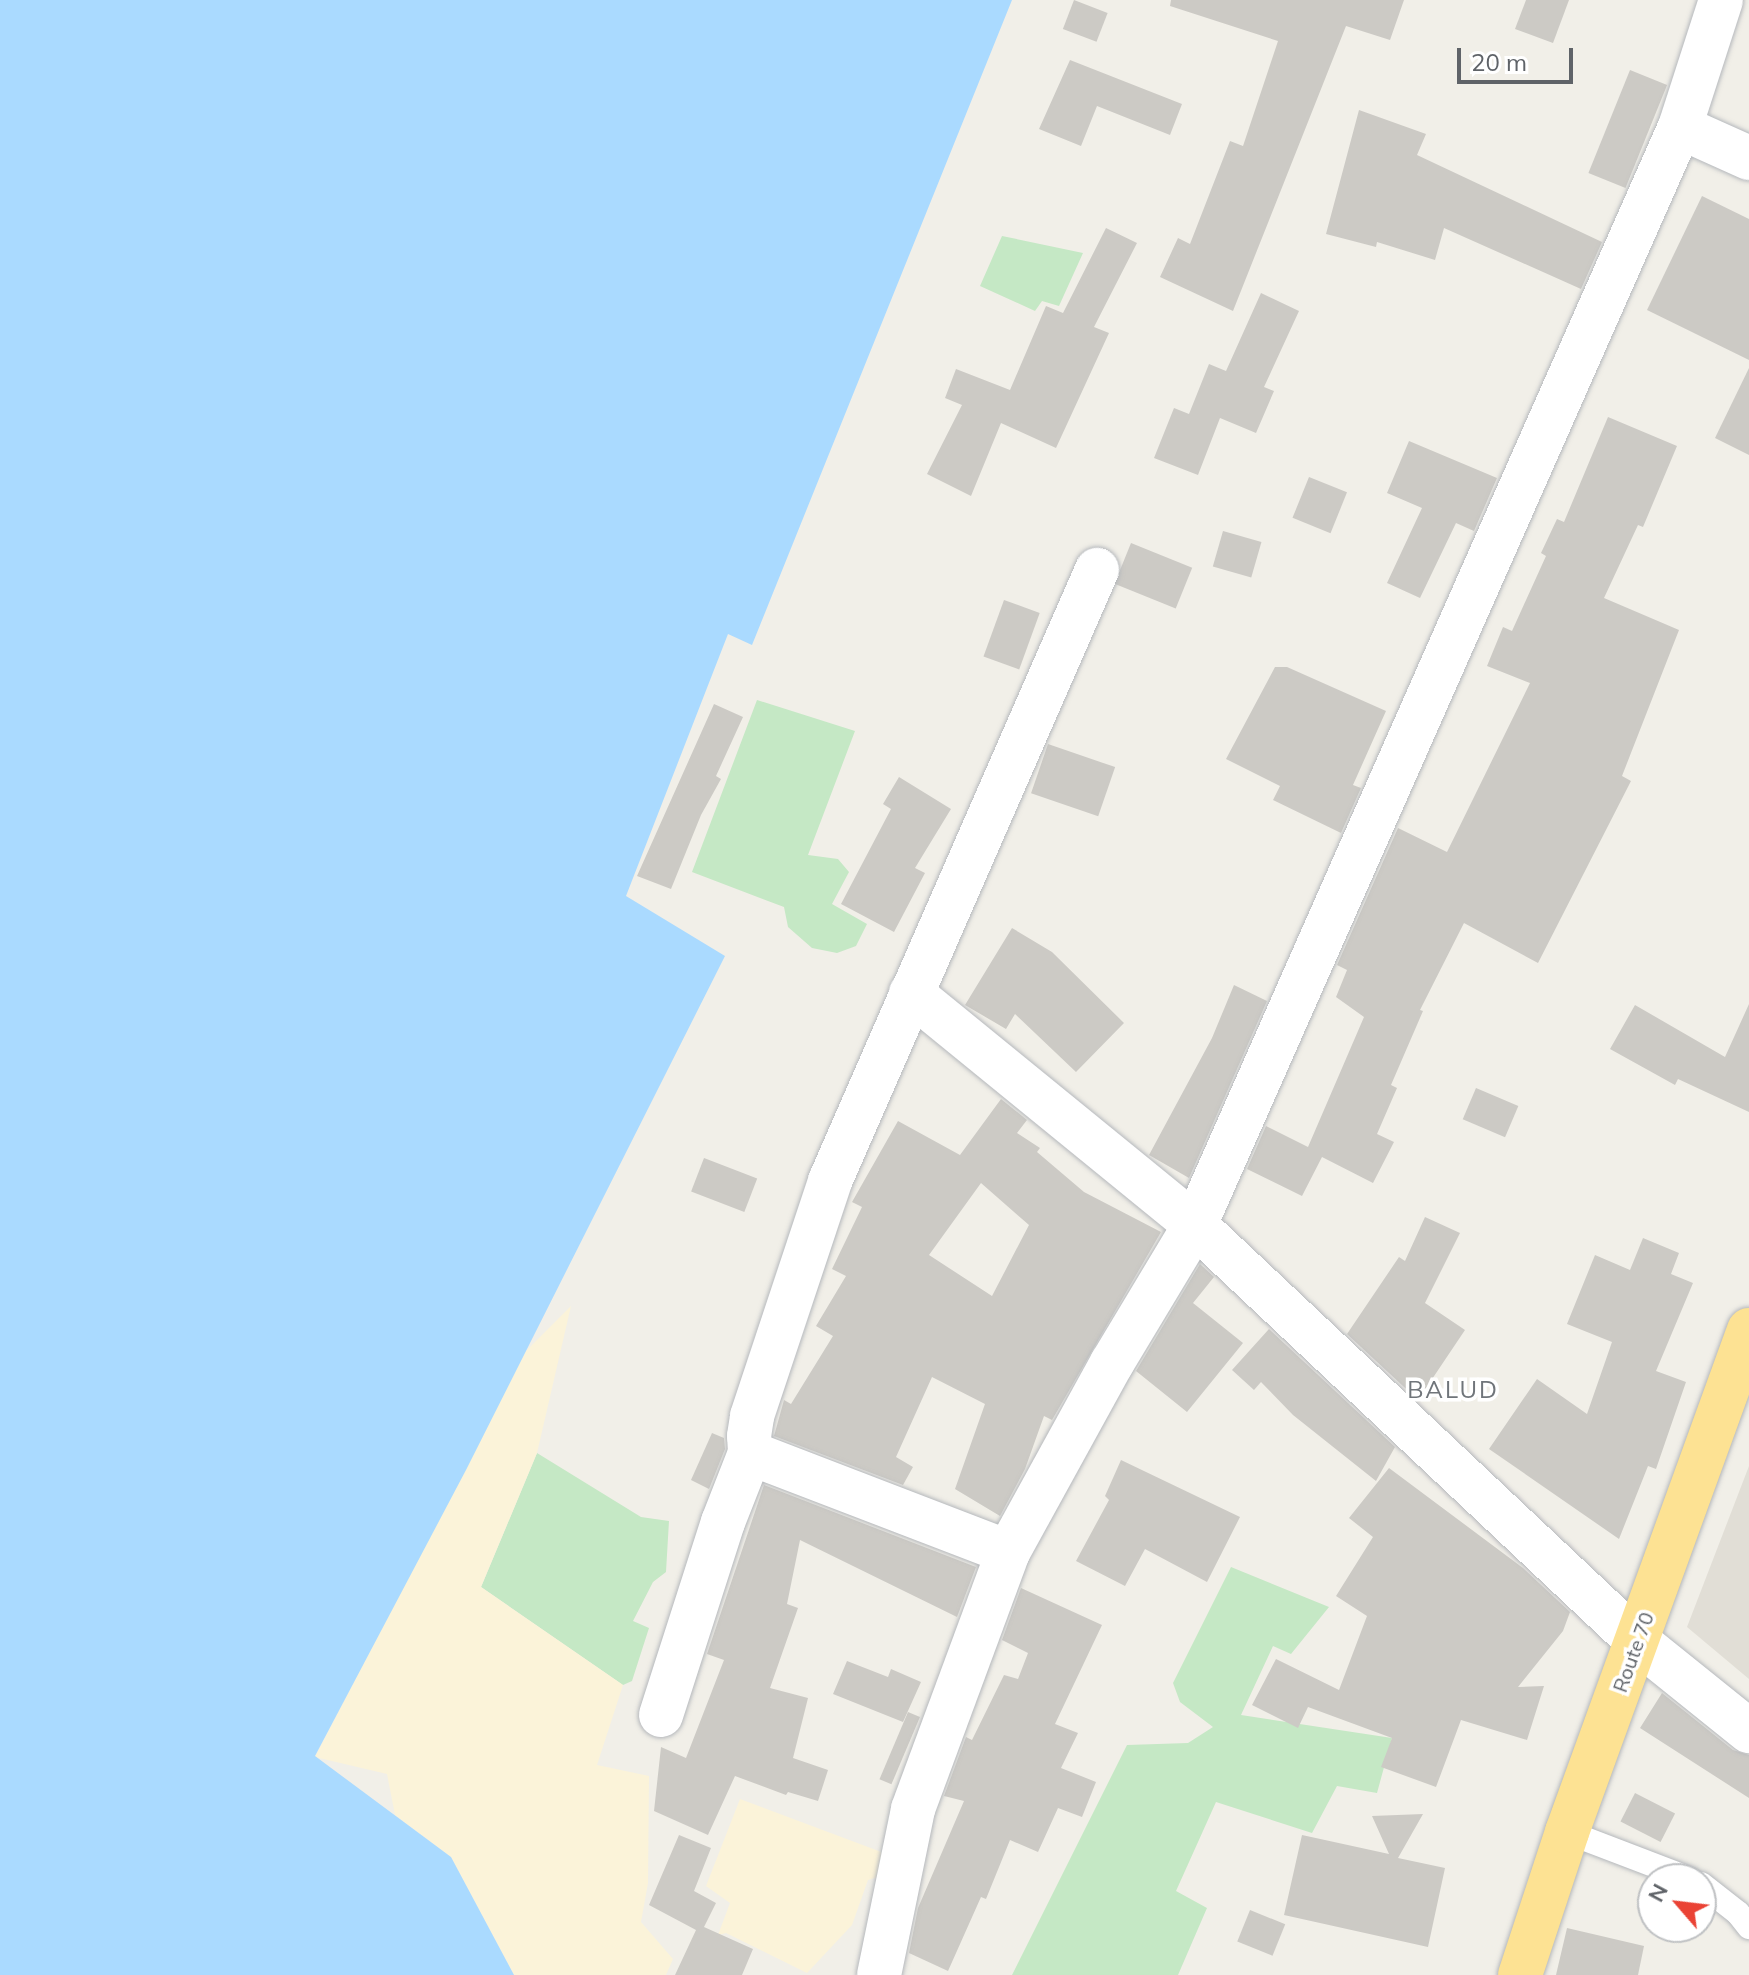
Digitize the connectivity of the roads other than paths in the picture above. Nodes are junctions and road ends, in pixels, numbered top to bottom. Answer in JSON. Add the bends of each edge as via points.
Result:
{"nodes":[{"id":1,"x":1721,"y":0,"type":"edge"},
{"id":2,"x":1680,"y":127,"type":"junction"},
{"id":3,"x":1749,"y":158,"type":"edge"},
{"id":4,"x":1097,"y":570,"type":"dead end"},
{"id":5,"x":911,"y":993,"type":"junction"},
{"id":6,"x":1195,"y":1225,"type":"junction"},
{"id":7,"x":1749,"y":1330,"type":"edge"},
{"id":8,"x":750,"y":1453,"type":"junction"},
{"id":9,"x":1008,"y":1552,"type":"junction"},
{"id":10,"x":1637,"y":1641,"type":"junction"},
{"id":11,"x":661,"y":1715,"type":"dead end"},
{"id":12,"x":1749,"y":1731,"type":"edge"},
{"id":13,"x":1567,"y":1832,"type":"junction"},
{"id":14,"x":1648,"y":1863,"type":"edge"},
{"id":15,"x":1717,"y":1897,"type":"edge"},
{"id":16,"x":1749,"y":1927,"type":"edge"},
{"id":17,"x":879,"y":1975,"type":"edge"},
{"id":18,"x":1520,"y":1975,"type":"edge"}],
"edges":[{"from":1,"to":2,"type":"street"},
{"from":2,"to":3,"type":"street"},
{"from":2,"to":6,"type":"street"},
{"from":4,"to":5,"type":"street"},
{"from":5,"to":6,"type":"street"},
{"from":5,"to":8,"type":"street","via":[[830,1181],[752,1416]]},
{"from":6,"to":9,"type":"street"},
{"from":6,"to":10,"type":"street"},
{"from":7,"to":10,"type":"highway","name":"Route 70"},
{"from":8,"to":9,"type":"street"},
{"from":8,"to":11,"type":"street"},
{"from":9,"to":17,"type":"street","via":[[913,1809]]},
{"from":10,"to":12,"type":"street"},
{"from":10,"to":13,"type":"highway","name":"Route 70"},
{"from":13,"to":14,"type":"lane"},
{"from":13,"to":18,"type":"highway","name":"Route 70"},
{"from":15,"to":16,"type":"lane"}]}
